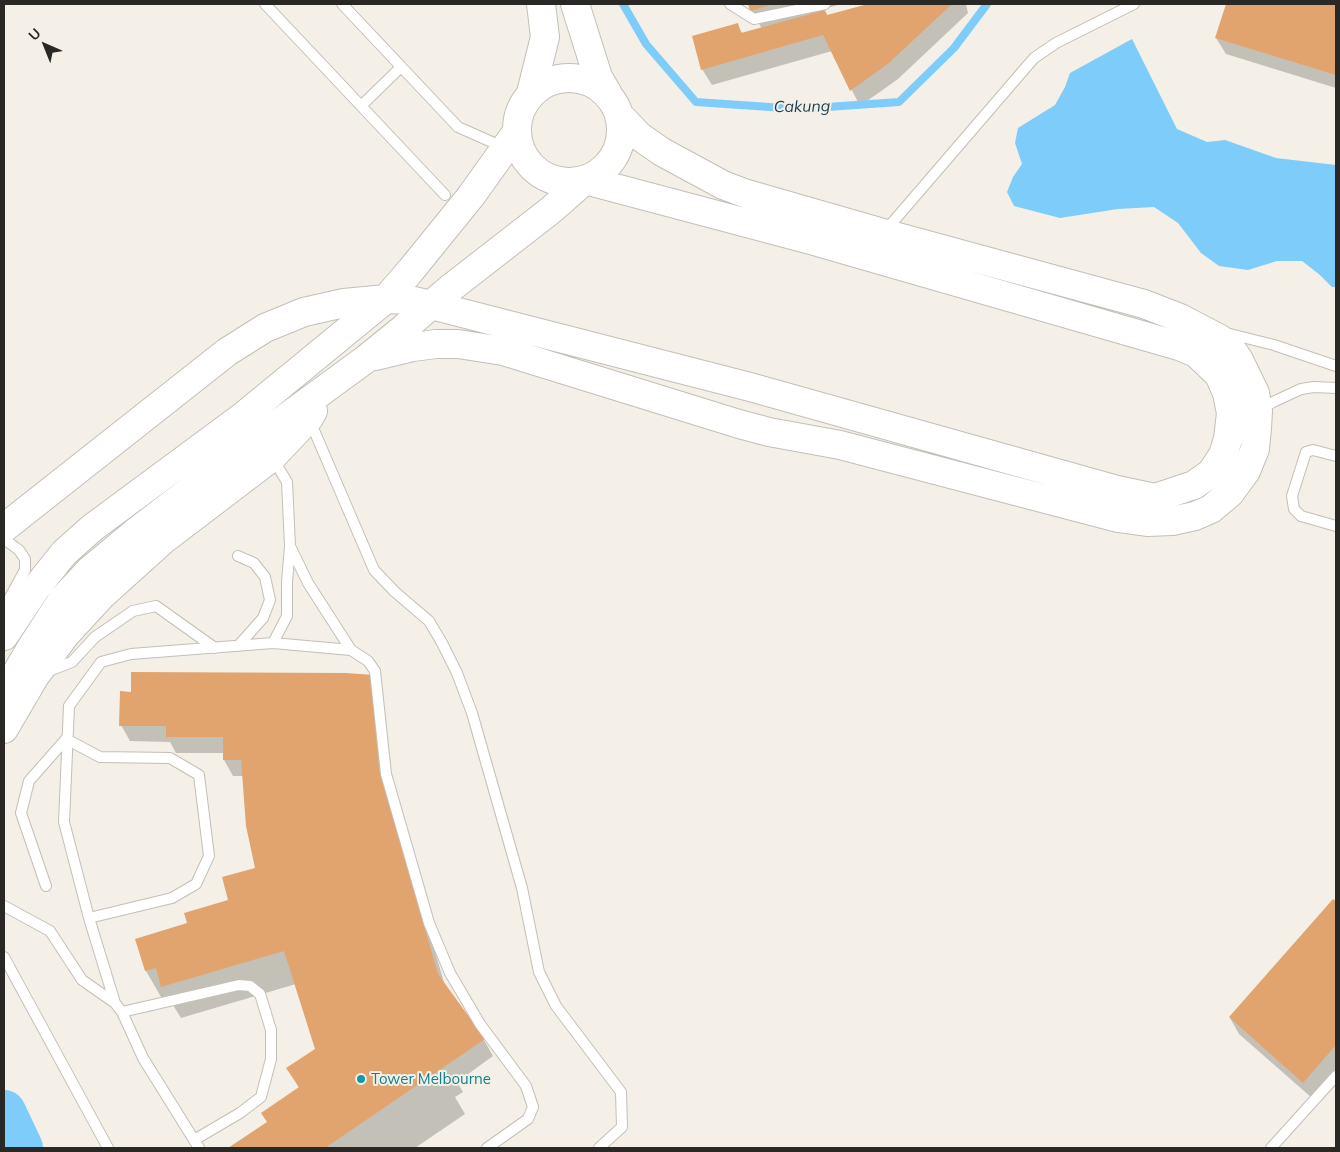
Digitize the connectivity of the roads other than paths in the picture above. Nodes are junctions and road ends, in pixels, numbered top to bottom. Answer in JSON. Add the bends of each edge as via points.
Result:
{"nodes":[{"id":1,"x":265,"y":4,"type":"edge"},
{"id":2,"x":342,"y":4,"type":"edge"},
{"id":3,"x":541,"y":4,"type":"edge"},
{"id":4,"x":575,"y":4,"type":"edge"},
{"id":5,"x":730,"y":4,"type":"edge"},
{"id":6,"x":825,"y":4,"type":"edge"},
{"id":7,"x":1134,"y":4,"type":"edge"},
{"id":8,"x":401,"y":67,"type":"junction"},
{"id":9,"x":531,"y":93,"type":"junction"},
{"id":10,"x":614,"y":105,"type":"junction"},
{"id":11,"x":360,"y":106,"type":"junction"},
{"id":12,"x":511,"y":141,"type":"junction"},
{"id":13,"x":585,"y":180,"type":"junction"},
{"id":14,"x":445,"y":195,"type":"dead end"},
{"id":15,"x":874,"y":244,"type":"junction"},
{"id":16,"x":386,"y":299,"type":"junction"},
{"id":17,"x":432,"y":305,"type":"junction"},
{"id":18,"x":1188,"y":323,"type":"junction"},
{"id":19,"x":366,"y":359,"type":"junction"},
{"id":20,"x":1336,"y":366,"type":"edge"},
{"id":21,"x":329,"y":387,"type":"junction"},
{"id":22,"x":1336,"y":388,"type":"edge"},
{"id":23,"x":758,"y":389,"type":"junction"},
{"id":24,"x":1258,"y":411,"type":"junction"},
{"id":25,"x":309,"y":418,"type":"junction"},
{"id":26,"x":747,"y":426,"type":"junction"},
{"id":27,"x":258,"y":437,"type":"junction"},
{"id":28,"x":1336,"y":456,"type":"edge"},
{"id":29,"x":1336,"y":526,"type":"edge"},
{"id":30,"x":4,"y":528,"type":"edge"},
{"id":31,"x":4,"y":538,"type":"edge"},
{"id":32,"x":290,"y":546,"type":"junction"},
{"id":33,"x":238,"y":556,"type":"dead end"},
{"id":34,"x":4,"y":608,"type":"edge"},
{"id":35,"x":4,"y":636,"type":"edge"},
{"id":36,"x":273,"y":643,"type":"junction"},
{"id":37,"x":238,"y":646,"type":"junction"},
{"id":38,"x":215,"y":648,"type":"junction"},
{"id":39,"x":351,"y":650,"type":"junction"},
{"id":40,"x":35,"y":676,"type":"junction"},
{"id":41,"x":5,"y":716,"type":"edge"},
{"id":42,"x":66,"y":738,"type":"junction"},
{"id":43,"x":46,"y":886,"type":"dead end"},
{"id":44,"x":4,"y":906,"type":"edge"},
{"id":45,"x":89,"y":918,"type":"junction"},
{"id":46,"x":4,"y":956,"type":"edge"},
{"id":47,"x":115,"y":1004,"type":"junction"},
{"id":48,"x":122,"y":1012,"type":"junction"},
{"id":49,"x":1336,"y":1076,"type":"edge"},
{"id":50,"x":197,"y":1144,"type":"edge"},
{"id":51,"x":108,"y":1148,"type":"edge"},
{"id":52,"x":487,"y":1148,"type":"edge"},
{"id":53,"x":599,"y":1148,"type":"edge"},
{"id":54,"x":1270,"y":1148,"type":"edge"}],
"edges":[{"from":1,"to":11,"type":"lane"},
{"from":2,"to":8,"type":"lane"},
{"from":3,"to":9,"type":"main road","via":[[545,37]]},
{"from":4,"to":10,"type":"main road","via":[[598,77]]},
{"from":5,"to":6,"type":"lane","via":[[754,19]]},
{"from":7,"to":15,"type":"lane","via":[[1056,43],[1034,58]]},
{"from":8,"to":11,"type":"lane"},
{"from":8,"to":12,"type":"lane","via":[[458,127]]},
{"from":9,"to":10,"type":"main road","via":[[556,79],[584,79],[597,84]]},
{"from":9,"to":12,"type":"main road","via":[[522,105]]},
{"from":10,"to":13,"type":"main road","via":[[620,141],[616,153],[600,172]]},
{"from":10,"to":15,"type":"main road","via":[[638,136],[723,185]]},
{"from":11,"to":14,"type":"lane"},
{"from":12,"to":13,"type":"main road","via":[[539,173],[553,180]]},
{"from":12,"to":16,"type":"main road"},
{"from":13,"to":15,"type":"main road"},
{"from":13,"to":17,"type":"main road"},
{"from":15,"to":18,"type":"main road","via":[[1144,304]]},
{"from":15,"to":23,"type":"main road","via":[[1196,353],[1220,375],[1227,393],[1231,413],[1223,456],[1211,473],[1194,486],[1155,498]]},
{"from":16,"to":17,"type":"main road"},
{"from":16,"to":27,"type":"main road"},
{"from":16,"to":30,"type":"main road","via":[[344,302],[304,312],[265,328],[228,352]]},
{"from":17,"to":19,"type":"main road"},
{"from":17,"to":23,"type":"main road"},
{"from":18,"to":20,"type":"lane","via":[[1274,345]]},
{"from":18,"to":24,"type":"main road","via":[[1230,347],[1255,393]]},
{"from":19,"to":21,"type":"main road"},
{"from":19,"to":26,"type":"main road","via":[[413,347],[478,346]]},
{"from":21,"to":25,"type":"main road"},
{"from":21,"to":27,"type":"main road"},
{"from":22,"to":24,"type":"lane","via":[[1301,389]]},
{"from":23,"to":26,"type":"main road"},
{"from":24,"to":26,"type":"main road","via":[[1254,449],[1246,471],[1230,493],[1204,513],[1161,522],[1118,518],[840,445]]},
{"from":25,"to":27,"type":"main road"},
{"from":25,"to":53,"type":"lane","via":[[374,570],[429,621],[457,673],[472,713],[522,888],[539,972],[556,1006],[621,1092],[622,1127]]},
{"from":27,"to":32,"type":"lane","via":[[288,482]]},
{"from":27,"to":35,"type":"main road","via":[[92,528],[64,553]]},
{"from":27,"to":40,"type":"main road","via":[[163,540],[102,595],[66,634]]},
{"from":27,"to":41,"type":"main road","via":[[90,570],[62,600],[31,648]]},
{"from":28,"to":29,"type":"lane","via":[[1314,450],[1306,452],[1292,496],[1294,509],[1301,516]]},
{"from":31,"to":34,"type":"lane","via":[[25,559],[25,570]]},
{"from":32,"to":36,"type":"lane","via":[[287,616]]},
{"from":32,"to":39,"type":"lane","via":[[308,583]]},
{"from":33,"to":37,"type":"lane","via":[[254,563],[265,577],[270,600],[263,618]]},
{"from":36,"to":37,"type":"lane"},
{"from":36,"to":39,"type":"lane"},
{"from":37,"to":38,"type":"lane"},
{"from":38,"to":40,"type":"lane","via":[[156,606],[132,611],[94,637],[72,662]]},
{"from":38,"to":42,"type":"lane","via":[[131,654],[102,662],[69,706]]},
{"from":39,"to":52,"type":"lane","via":[[368,661],[375,671],[386,774],[430,923],[450,973],[480,1024],[526,1086],[533,1106],[528,1119]]},
{"from":40,"to":41,"type":"main road"},
{"from":42,"to":43,"type":"lane","via":[[29,781],[21,813]]},
{"from":42,"to":45,"type":"lane","via":[[64,822]]},
{"from":42,"to":45,"type":"lane","via":[[100,757],[170,758],[199,775],[209,856],[196,884],[172,898]]},
{"from":44,"to":47,"type":"lane","via":[[50,931],[82,980]]},
{"from":45,"to":47,"type":"lane"},
{"from":46,"to":51,"type":"lane"},
{"from":47,"to":48,"type":"lane"},
{"from":48,"to":50,"type":"lane","via":[[143,1058]]},
{"from":48,"to":50,"type":"lane","via":[[239,985],[250,986],[260,994],[271,1030],[271,1059],[261,1097]]},
{"from":49,"to":54,"type":"lane"}]}
